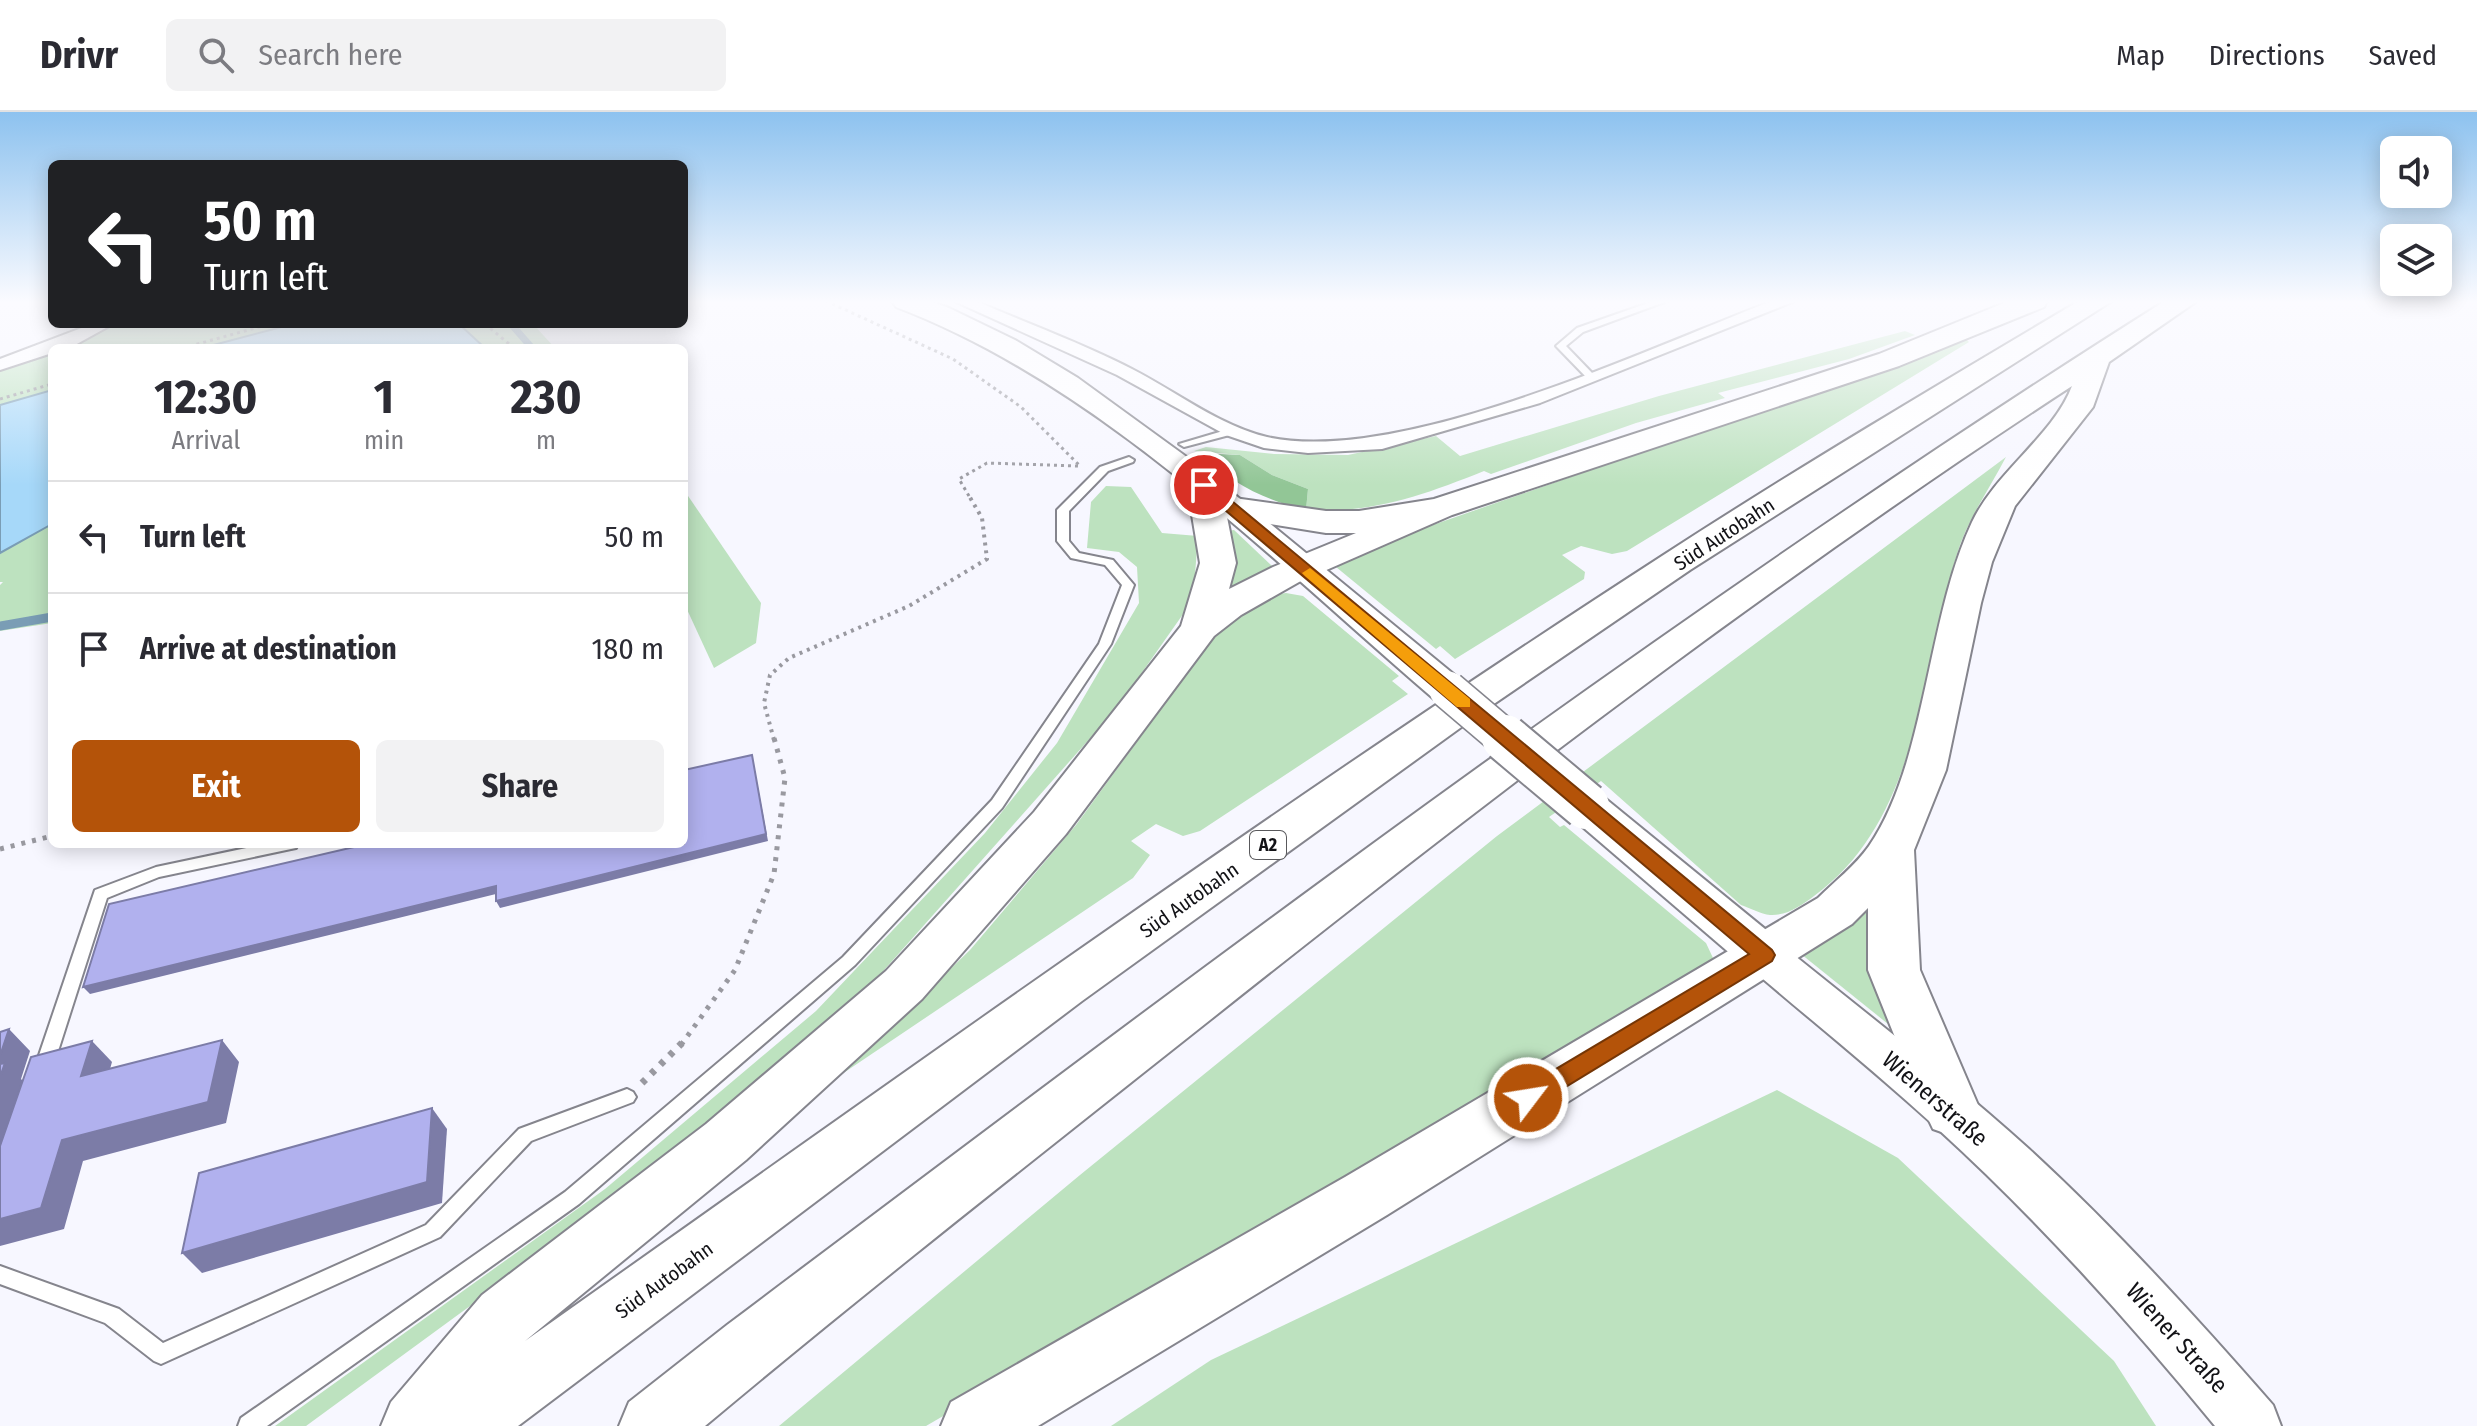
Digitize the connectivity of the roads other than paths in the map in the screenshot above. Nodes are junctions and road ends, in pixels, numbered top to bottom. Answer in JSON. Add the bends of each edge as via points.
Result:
{"nodes":[{"id":1,"x":1035,"y":362,"type":"edge"},
{"id":2,"x":1103,"y":362,"type":"edge"},
{"id":3,"x":1577,"y":362,"type":"edge"},
{"id":4,"x":1629,"y":362,"type":"edge"},
{"id":5,"x":1882,"y":362,"type":"edge"},
{"id":6,"x":1998,"y":362,"type":"edge"},
{"id":7,"x":2086,"y":362,"type":"edge"},
{"id":8,"x":2094,"y":362,"type":"edge"},
{"id":9,"x":1591,"y":377,"type":"junction"},
{"id":10,"x":1233,"y":431,"type":"junction"},
{"id":11,"x":1184,"y":444,"type":"dead end"},
{"id":12,"x":1129,"y":460,"type":"dead end"},
{"id":13,"x":1204,"y":485,"type":"junction"},
{"id":14,"x":1234,"y":508,"type":"junction"},
{"id":15,"x":1440,"y":508,"type":"junction"},
{"id":16,"x":1301,"y":565,"type":"junction"},
{"id":17,"x":1200,"y":628,"type":"junction"},
{"id":18,"x":272,"y":848,"type":"edge"},
{"id":19,"x":1891,"y":850,"type":"junction"},
{"id":20,"x":1764,"y":955,"type":"junction"},
{"id":21,"x":38,"y":1083,"type":"edge"},
{"id":22,"x":627,"y":1097,"type":"road end"},
{"id":23,"x":1953,"y":1112,"type":"junction"},
{"id":24,"x":2098,"y":1253,"type":"joint"},
{"id":25,"x":0,"y":1275,"type":"edge"},
{"id":26,"x":249,"y":1426,"type":"edge"},
{"id":27,"x":415,"y":1426,"type":"edge"},
{"id":28,"x":462,"y":1426,"type":"edge"},
{"id":29,"x":653,"y":1426,"type":"edge"},
{"id":30,"x":975,"y":1426,"type":"edge"},
{"id":31,"x":2252,"y":1426,"type":"edge"}],
"edges":[{"from":1,"to":13,"type":"main road"},
{"from":2,"to":10,"type":"street"},
{"from":3,"to":9,"type":"lane"},
{"from":4,"to":9,"type":"street"},
{"from":5,"to":15,"type":"highway"},
{"from":6,"to":28,"type":"highway","name":"Süd Autobahn","number":"A2","via":[[1570,635],[974,1052]]},
{"from":7,"to":29,"type":"highway","via":[[1698,627],[1403,842]]},
{"from":8,"to":19,"type":"highway","via":[[2079,405],[2017,477],[1990,518],[1968,573],[1926,766]]},
{"from":9,"to":10,"type":"street","via":[[1382,443],[1308,447],[1264,442]]},
{"from":10,"to":11,"type":"lane"},
{"from":12,"to":26,"type":"lane","via":[[1104,469],[1063,510],[1063,541],[1075,556],[1109,562],[1128,585],[1105,644],[997,804],[849,961],[572,1198]]},
{"from":13,"to":14,"type":"main road"},
{"from":13,"to":17,"type":"highway","via":[[1218,563]]},
{"from":14,"to":15,"type":"highway","via":[[1359,522]]},
{"from":14,"to":16,"type":"main road"},
{"from":15,"to":16,"type":"highway"},
{"from":16,"to":17,"type":"highway","via":[[1228,604]]},
{"from":16,"to":20,"type":"main road","bridge":true},
{"from":17,"to":27,"type":"highway","via":[[1050,823],[904,985],[726,1142],[504,1317]]},
{"from":18,"to":21,"type":"lane","via":[[156,872],[100,894]]},
{"from":19,"to":20,"type":"highway","via":[[1835,911]]},
{"from":19,"to":23,"type":"highway","via":[[1894,970]]},
{"from":20,"to":23,"type":"street","name":"Wienerstraße"},
{"from":20,"to":30,"type":"highway"},
{"from":22,"to":25,"type":"lane","via":[[525,1135],[433,1231],[161,1354],[112,1316]]},
{"from":23,"to":24,"type":"street","name":"Wienerstraße"},
{"from":24,"to":31,"type":"street","name":"Wiener Straße"}]}
